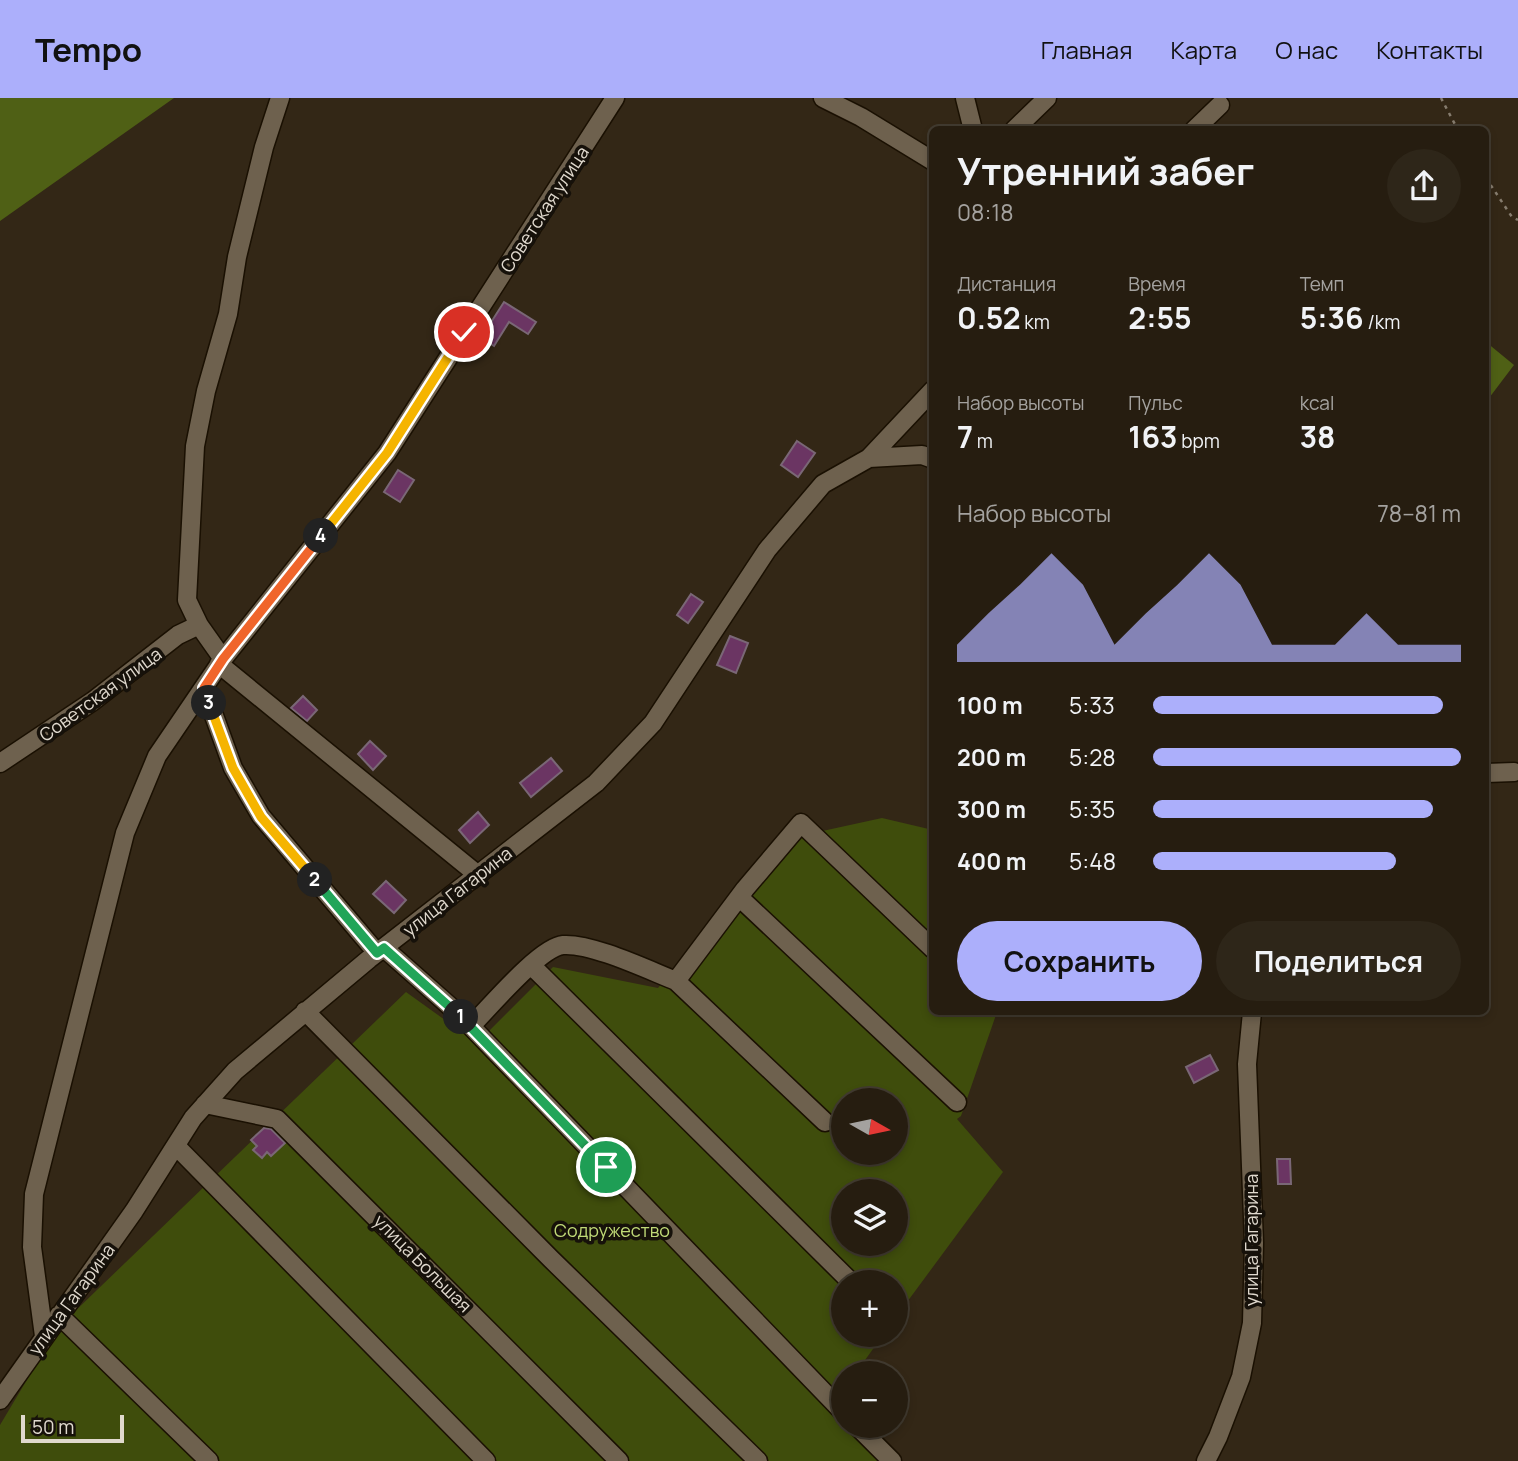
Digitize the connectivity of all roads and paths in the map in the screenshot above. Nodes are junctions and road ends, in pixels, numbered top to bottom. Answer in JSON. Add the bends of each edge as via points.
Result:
{"nodes":[{"id":1,"x":280,"y":98,"type":"edge"},
{"id":2,"x":615,"y":98,"type":"edge"},
{"id":3,"x":823,"y":98,"type":"edge"},
{"id":4,"x":965,"y":98,"type":"edge"},
{"id":5,"x":1047,"y":98,"type":"edge"},
{"id":6,"x":1441,"y":98,"type":"edge"},
{"id":7,"x":1220,"y":105,"type":"dead end"},
{"id":8,"x":972,"y":126,"type":"edge"},
{"id":9,"x":1018,"y":126,"type":"edge"},
{"id":10,"x":1198,"y":126,"type":"edge"},
{"id":11,"x":1456,"y":126,"type":"edge"},
{"id":12,"x":929,"y":159,"type":"edge"},
{"id":13,"x":1489,"y":182,"type":"edge"},
{"id":14,"x":1518,"y":220,"type":"edge"},
{"id":15,"x":929,"y":394,"type":"edge"},
{"id":16,"x":869,"y":458,"type":"junction"},
{"id":17,"x":929,"y":458,"type":"edge"},
{"id":18,"x":199,"y":625,"type":"junction"},
{"id":19,"x":221,"y":661,"type":"junction"},
{"id":20,"x":204,"y":688,"type":"junction"},
{"id":21,"x":0,"y":763,"type":"edge"},
{"id":22,"x":1514,"y":772,"type":"dead end"},
{"id":23,"x":1489,"y":774,"type":"edge"},
{"id":24,"x":478,"y":875,"type":"junction"},
{"id":25,"x":739,"y":897,"type":"junction"},
{"id":26,"x":929,"y":945,"type":"edge"},
{"id":27,"x":380,"y":951,"type":"junction"},
{"id":28,"x":531,"y":965,"type":"junction"},
{"id":29,"x":676,"y":981,"type":"junction"},
{"id":30,"x":305,"y":1011,"type":"junction"},
{"id":31,"x":1252,"y":1015,"type":"edge"},
{"id":32,"x":471,"y":1026,"type":"junction"},
{"id":33,"x":957,"y":1102,"type":"dead end"},
{"id":34,"x":205,"y":1104,"type":"junction"},
{"id":35,"x":825,"y":1122,"type":"dead end"},
{"id":36,"x":176,"y":1146,"type":"junction"},
{"id":37,"x":839,"y":1270,"type":"edge"},
{"id":38,"x":59,"y":1315,"type":"junction"},
{"id":39,"x":44,"y":1335,"type":"junction"},
{"id":40,"x":0,"y":1400,"type":"edge"},
{"id":41,"x":831,"y":1400,"type":"edge"},
{"id":42,"x":869,"y":1438,"type":"edge"},
{"id":43,"x":209,"y":1461,"type":"edge"},
{"id":44,"x":486,"y":1461,"type":"edge"},
{"id":45,"x":619,"y":1461,"type":"edge"},
{"id":46,"x":758,"y":1461,"type":"edge"},
{"id":47,"x":892,"y":1461,"type":"edge"},
{"id":48,"x":1206,"y":1461,"type":"edge"}],
"edges":[{"from":1,"to":18,"type":"street","via":[[255,183],[195,446],[187,600]]},
{"from":2,"to":19,"type":"street","name":"Советская улица","via":[[387,453]]},
{"from":3,"to":12,"type":"street"},
{"from":4,"to":8,"type":"street"},
{"from":5,"to":9,"type":"street"},
{"from":6,"to":11,"type":"path"},
{"from":7,"to":10,"type":"street"},
{"from":13,"to":14,"type":"path"},
{"from":15,"to":16,"type":"street","name":"улица Гагарина"},
{"from":16,"to":17,"type":"street","name":"улица Гагарина"},
{"from":16,"to":24,"type":"street","name":"улица Гагарина","via":[[822,484],[767,550],[653,723],[596,783]]},
{"from":18,"to":19,"type":"street"},
{"from":18,"to":21,"type":"street","name":"Советская улица","via":[[178,635],[93,701]]},
{"from":19,"to":20,"type":"street","name":"Советская улица"},
{"from":19,"to":24,"type":"street"},
{"from":20,"to":27,"type":"street","via":[[233,768],[261,817]]},
{"from":20,"to":39,"type":"street","name":"Советская улица","via":[[156,756],[125,833],[37,1181],[32,1247]]},
{"from":22,"to":23,"type":"street"},
{"from":24,"to":27,"type":"street","name":"улица Гагарина"},
{"from":25,"to":26,"type":"street","via":[[800,823]]},
{"from":25,"to":29,"type":"street"},
{"from":25,"to":33,"type":"street"},
{"from":27,"to":30,"type":"street","name":"улица Гагарина"},
{"from":27,"to":32,"type":"street"},
{"from":28,"to":29,"type":"street","via":[[543,953],[562,945],[587,948]]},
{"from":28,"to":32,"type":"street"},
{"from":28,"to":37,"type":"street"},
{"from":29,"to":35,"type":"street"},
{"from":30,"to":34,"type":"street","name":"улица Гагарина","via":[[234,1071]]},
{"from":30,"to":46,"type":"street"},
{"from":31,"to":48,"type":"street","name":"улица Гагарина","via":[[1247,1064],[1254,1242],[1252,1322],[1241,1377]]},
{"from":32,"to":41,"type":"street"},
{"from":34,"to":36,"type":"street","name":"улица Гагарина"},
{"from":34,"to":45,"type":"street","name":"улица Большая","via":[[277,1119]]},
{"from":36,"to":38,"type":"street","name":"улица Гагарина"},
{"from":36,"to":44,"type":"street"},
{"from":38,"to":39,"type":"street","name":"улица Гагарина"},
{"from":38,"to":43,"type":"street"},
{"from":39,"to":40,"type":"street","name":"улица Гагарина"},
{"from":42,"to":47,"type":"street"}]}
